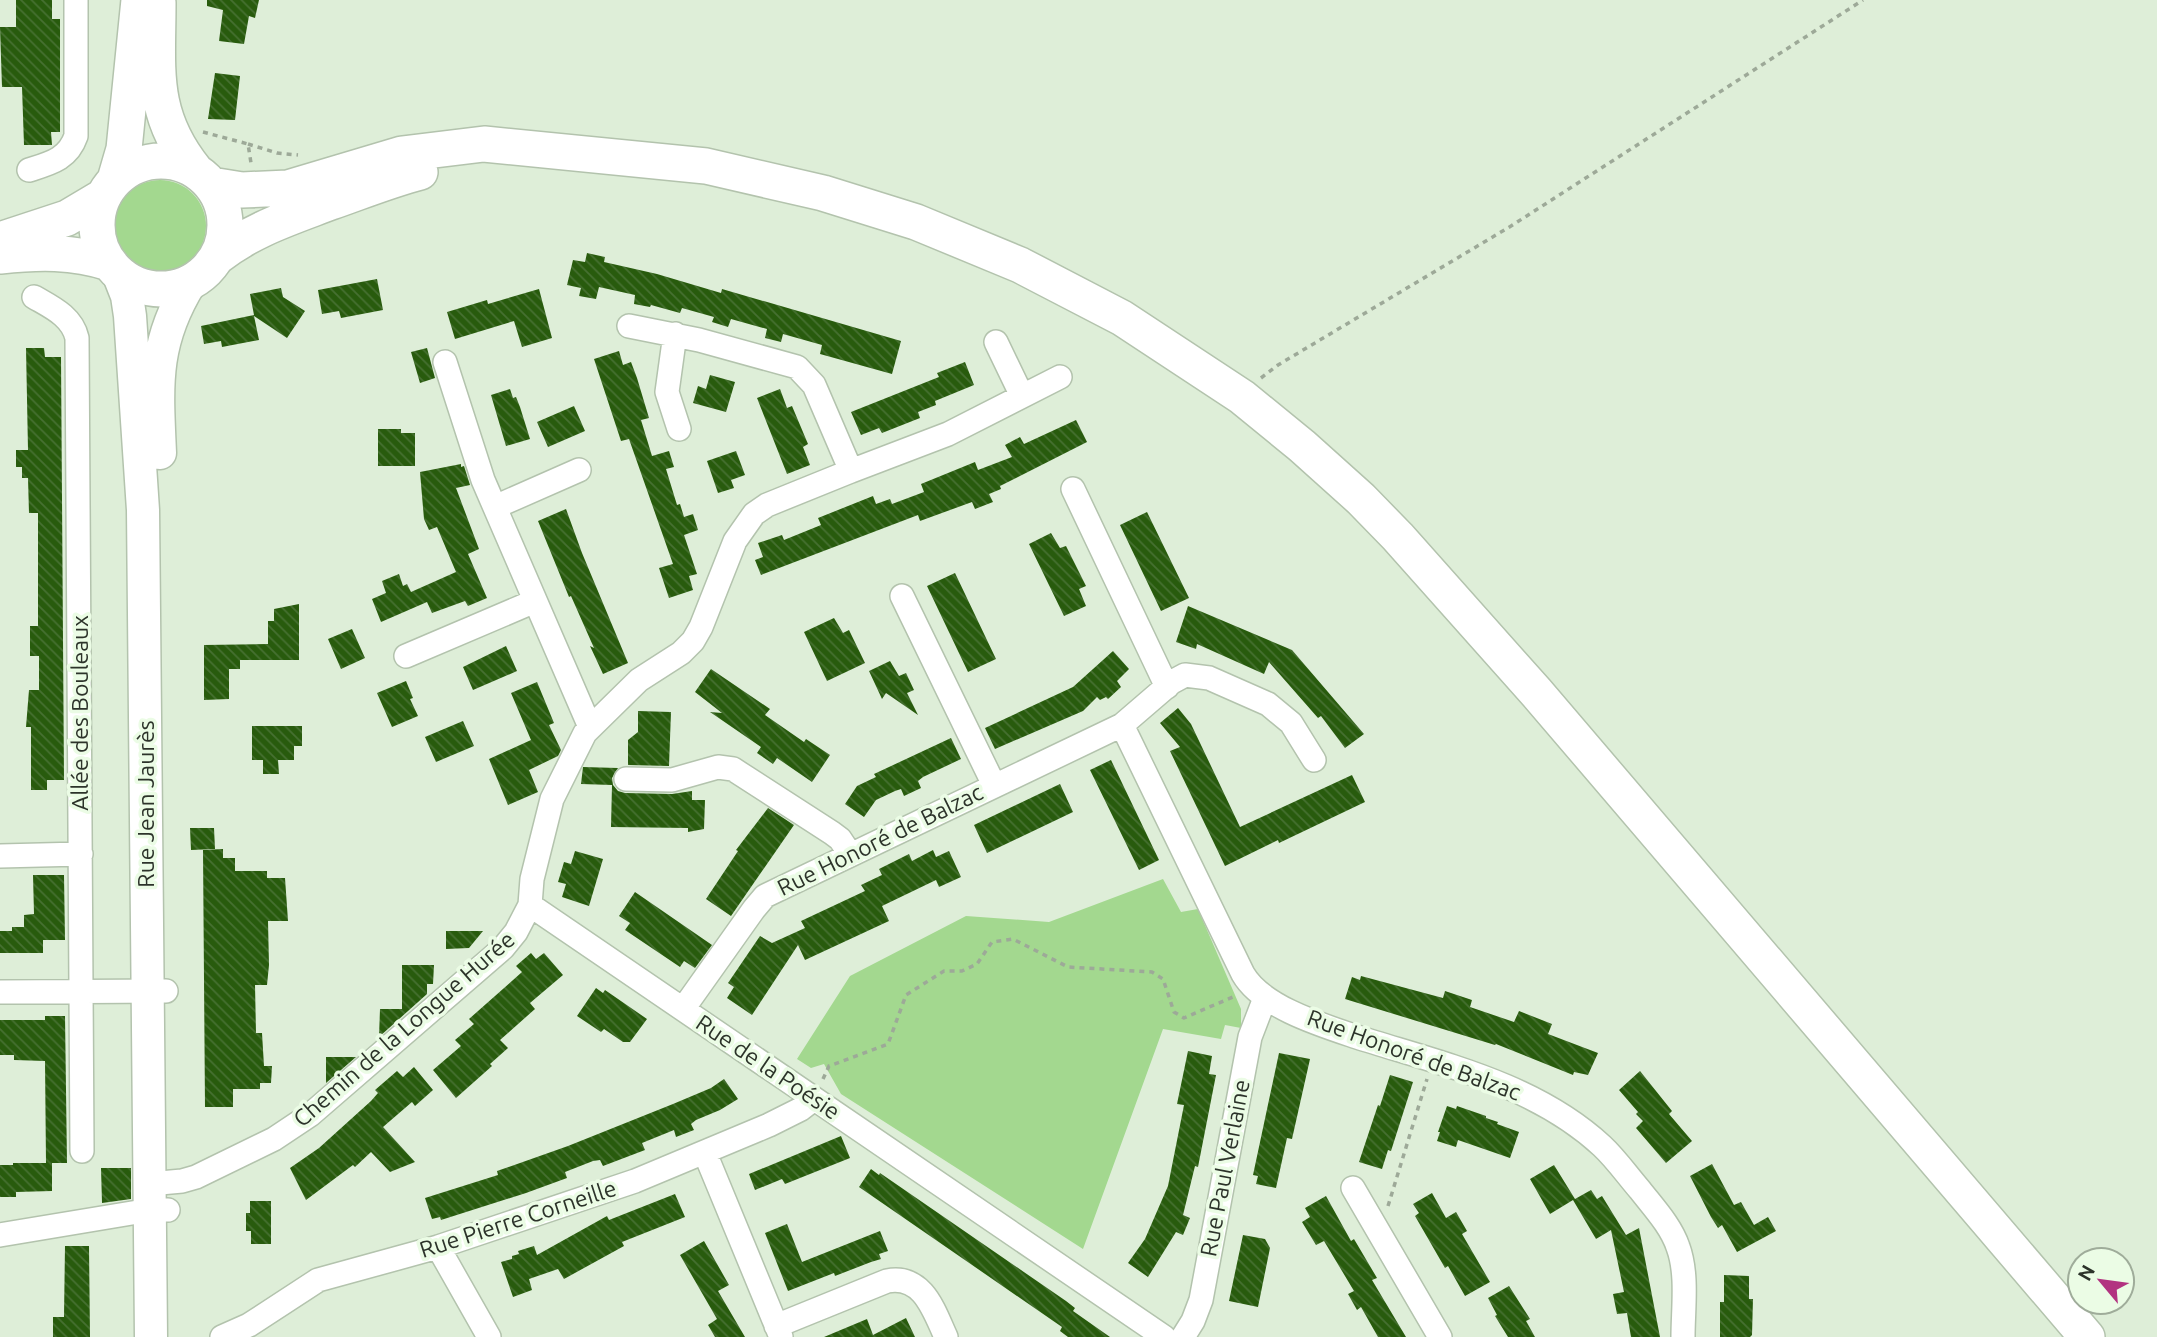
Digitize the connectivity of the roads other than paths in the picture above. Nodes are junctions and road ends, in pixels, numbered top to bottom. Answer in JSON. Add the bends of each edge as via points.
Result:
{"nodes":[{"id":1,"x":76,"y":0,"type":"edge"},
{"id":2,"x":139,"y":0,"type":"edge"},
{"id":3,"x":158,"y":0,"type":"edge"},
{"id":4,"x":568,"y":153,"type":"junction"},
{"id":5,"x":29,"y":170,"type":"dead end"},
{"id":6,"x":203,"y":177,"type":"junction"},
{"id":7,"x":109,"y":188,"type":"junction"},
{"id":8,"x":0,"y":240,"type":"edge"},
{"id":9,"x":0,"y":256,"type":"edge"},
{"id":10,"x":217,"y":257,"type":"junction"},
{"id":11,"x":113,"y":268,"type":"junction"},
{"id":12,"x":190,"y":283,"type":"junction"},
{"id":13,"x":34,"y":297,"type":"dead end"},
{"id":14,"x":629,"y":326,"type":"dead end"},
{"id":15,"x":675,"y":334,"type":"junction"},
{"id":16,"x":996,"y":342,"type":"dead end"},
{"id":17,"x":445,"y":362,"type":"dead end"},
{"id":18,"x":1060,"y":377,"type":"dead end"},
{"id":19,"x":1022,"y":396,"type":"junction"},
{"id":20,"x":679,"y":429,"type":"dead end"},
{"id":21,"x":579,"y":470,"type":"dead end"},
{"id":22,"x":850,"y":471,"type":"junction"},
{"id":23,"x":1073,"y":489,"type":"dead end"},
{"id":24,"x":495,"y":507,"type":"junction"},
{"id":25,"x":902,"y":596,"type":"dead end"},
{"id":26,"x":535,"y":601,"type":"junction"},
{"id":27,"x":406,"y":656,"type":"dead end"},
{"id":28,"x":1167,"y":687,"type":"junction"},
{"id":29,"x":1122,"y":725,"type":"junction"},
{"id":30,"x":590,"y":727,"type":"junction"},
{"id":31,"x":1314,"y":760,"type":"dead end"},
{"id":32,"x":626,"y":779,"type":"dead end"},
{"id":33,"x":994,"y":785,"type":"junction"},
{"id":34,"x":850,"y":854,"type":"junction"},
{"id":35,"x":80,"y":855,"type":"junction"},
{"id":36,"x":0,"y":856,"type":"edge"},
{"id":37,"x":530,"y":905,"type":"junction"},
{"id":38,"x":157,"y":991,"type":"junction"},
{"id":39,"x":0,"y":992,"type":"edge"},
{"id":40,"x":81,"y":992,"type":"junction"},
{"id":41,"x":1259,"y":993,"type":"junction"},
{"id":42,"x":683,"y":1009,"type":"junction"},
{"id":43,"x":814,"y":1099,"type":"junction"},
{"id":44,"x":82,"y":1151,"type":"dead end"},
{"id":45,"x":705,"y":1153,"type":"junction"},
{"id":46,"x":1353,"y":1188,"type":"dead end"},
{"id":47,"x":159,"y":1197,"type":"junction"},
{"id":48,"x":0,"y":1235,"type":"edge"},
{"id":49,"x":438,"y":1247,"type":"junction"},
{"id":50,"x":778,"y":1332,"type":"edge"},
{"id":51,"x":150,"y":1337,"type":"edge"},
{"id":52,"x":169,"y":1337,"type":"edge"},
{"id":53,"x":222,"y":1337,"type":"edge"},
{"id":54,"x":489,"y":1337,"type":"edge"},
{"id":55,"x":946,"y":1337,"type":"edge"},
{"id":56,"x":1164,"y":1337,"type":"edge"},
{"id":57,"x":1183,"y":1337,"type":"edge"},
{"id":58,"x":1440,"y":1337,"type":"edge"},
{"id":59,"x":1683,"y":1337,"type":"edge"},
{"id":60,"x":2087,"y":1337,"type":"edge"}],
"edges":[{"from":1,"to":5,"type":"street","via":[[76,136],[65,155]]},
{"from":2,"to":7,"type":"main road","via":[[124,149]]},
{"from":3,"to":6,"type":"main road","via":[[160,104],[172,138]]},
{"from":4,"to":6,"type":"main road","via":[[470,144],[386,158],[288,188],[242,190]]},
{"from":4,"to":10,"type":"main road","via":[[480,160],[413,174],[268,225]]},
{"from":4,"to":60,"type":"main road","via":[[728,170],[916,222],[1081,295],[1242,397],[1361,499],[1450,593]]},
{"from":6,"to":7,"type":"main road","via":[[172,161],[153,161],[135,166]]},
{"from":6,"to":10,"type":"main road","via":[[221,201],[226,220]]},
{"from":7,"to":8,"type":"main road","via":[[67,218]]},
{"from":7,"to":11,"type":"main road","via":[[97,227],[100,246]]},
{"from":9,"to":11,"type":"main road","via":[[83,255]]},
{"from":10,"to":12,"type":"main road"},
{"from":11,"to":12,"type":"main road","via":[[152,289]]},
{"from":11,"to":38,"type":"main road","name":"Rue Jean Jaurès","via":[[127,296],[130,316],[143,499]]},
{"from":12,"to":38,"type":"main road","name":"Rue Jean Jaurès","via":[[165,331],[158,385],[162,537]]},
{"from":13,"to":35,"type":"street","name":"Allée des Bouleaux","via":[[67,319],[78,338]]},
{"from":14,"to":15,"type":"street"},
{"from":15,"to":20,"type":"street","via":[[667,392]]},
{"from":15,"to":22,"type":"street","via":[[804,372],[814,384]]},
{"from":16,"to":19,"type":"street"},
{"from":17,"to":24,"type":"street"},
{"from":18,"to":19,"type":"street"},
{"from":19,"to":22,"type":"street","via":[[948,434]]},
{"from":21,"to":24,"type":"street"},
{"from":22,"to":30,"type":"street","via":[[754,514],[738,535],[693,641],[639,680]]},
{"from":23,"to":28,"type":"street"},
{"from":24,"to":26,"type":"street"},
{"from":25,"to":33,"type":"street"},
{"from":26,"to":27,"type":"street"},
{"from":26,"to":30,"type":"street"},
{"from":28,"to":29,"type":"street","name":"Rue Honoré de Balzac"},
{"from":28,"to":31,"type":"street","via":[[1192,675],[1257,698],[1291,723]]},
{"from":29,"to":33,"type":"street","name":"Rue Honoré de Balzac"},
{"from":29,"to":41,"type":"street","via":[[1242,974]]},
{"from":30,"to":37,"type":"street","via":[[552,799]]},
{"from":32,"to":34,"type":"street","via":[[672,780],[718,766],[733,769],[832,833]]},
{"from":33,"to":34,"type":"street","name":"Rue Honoré de Balzac"},
{"from":34,"to":42,"type":"street","name":"Rue Honoré de Balzac","via":[[760,901]]},
{"from":35,"to":36,"type":"street"},
{"from":35,"to":40,"type":"street","name":"Allée des Bouleaux"},
{"from":37,"to":42,"type":"street","name":"Rue de la Poésie"},
{"from":37,"to":47,"type":"street","name":"Chemin de la Longue Hurée","via":[[503,948],[310,1115],[274,1139]]},
{"from":38,"to":40,"type":"street"},
{"from":38,"to":47,"type":"main road","name":"Rue Jean Jaurès"},
{"from":39,"to":40,"type":"street"},
{"from":40,"to":44,"type":"street","name":"Allée des Bouleaux"},
{"from":41,"to":57,"type":"street","name":"Rue Paul Verlaine","via":[[1201,1300]]},
{"from":41,"to":59,"type":"street","name":"Rue Honoré de Balzac","via":[[1328,1027],[1504,1085],[1572,1121],[1611,1155],[1660,1216],[1678,1247]]},
{"from":42,"to":43,"type":"street","name":"Rue de la Poésie"},
{"from":43,"to":45,"type":"street","name":"Rue Pierre Corneille","via":[[794,1113]]},
{"from":43,"to":56,"type":"street","name":"Rue de la Poésie"},
{"from":45,"to":49,"type":"street","name":"Rue Pierre Corneille"},
{"from":45,"to":50,"type":"street"},
{"from":46,"to":58,"type":"street"},
{"from":47,"to":48,"type":"street","name":"Chemin de la Longue Hurée"},
{"from":47,"to":51,"type":"main road","name":"Rue Jean Jaurès"},
{"from":47,"to":52,"type":"main road","name":"Rue Jean Jaurès"},
{"from":49,"to":53,"type":"street","name":"Rue Pierre Corneille","via":[[318,1280]]},
{"from":49,"to":54,"type":"street"},
{"from":50,"to":55,"type":"street","via":[[887,1281],[900,1280],[923,1293]]}]}
